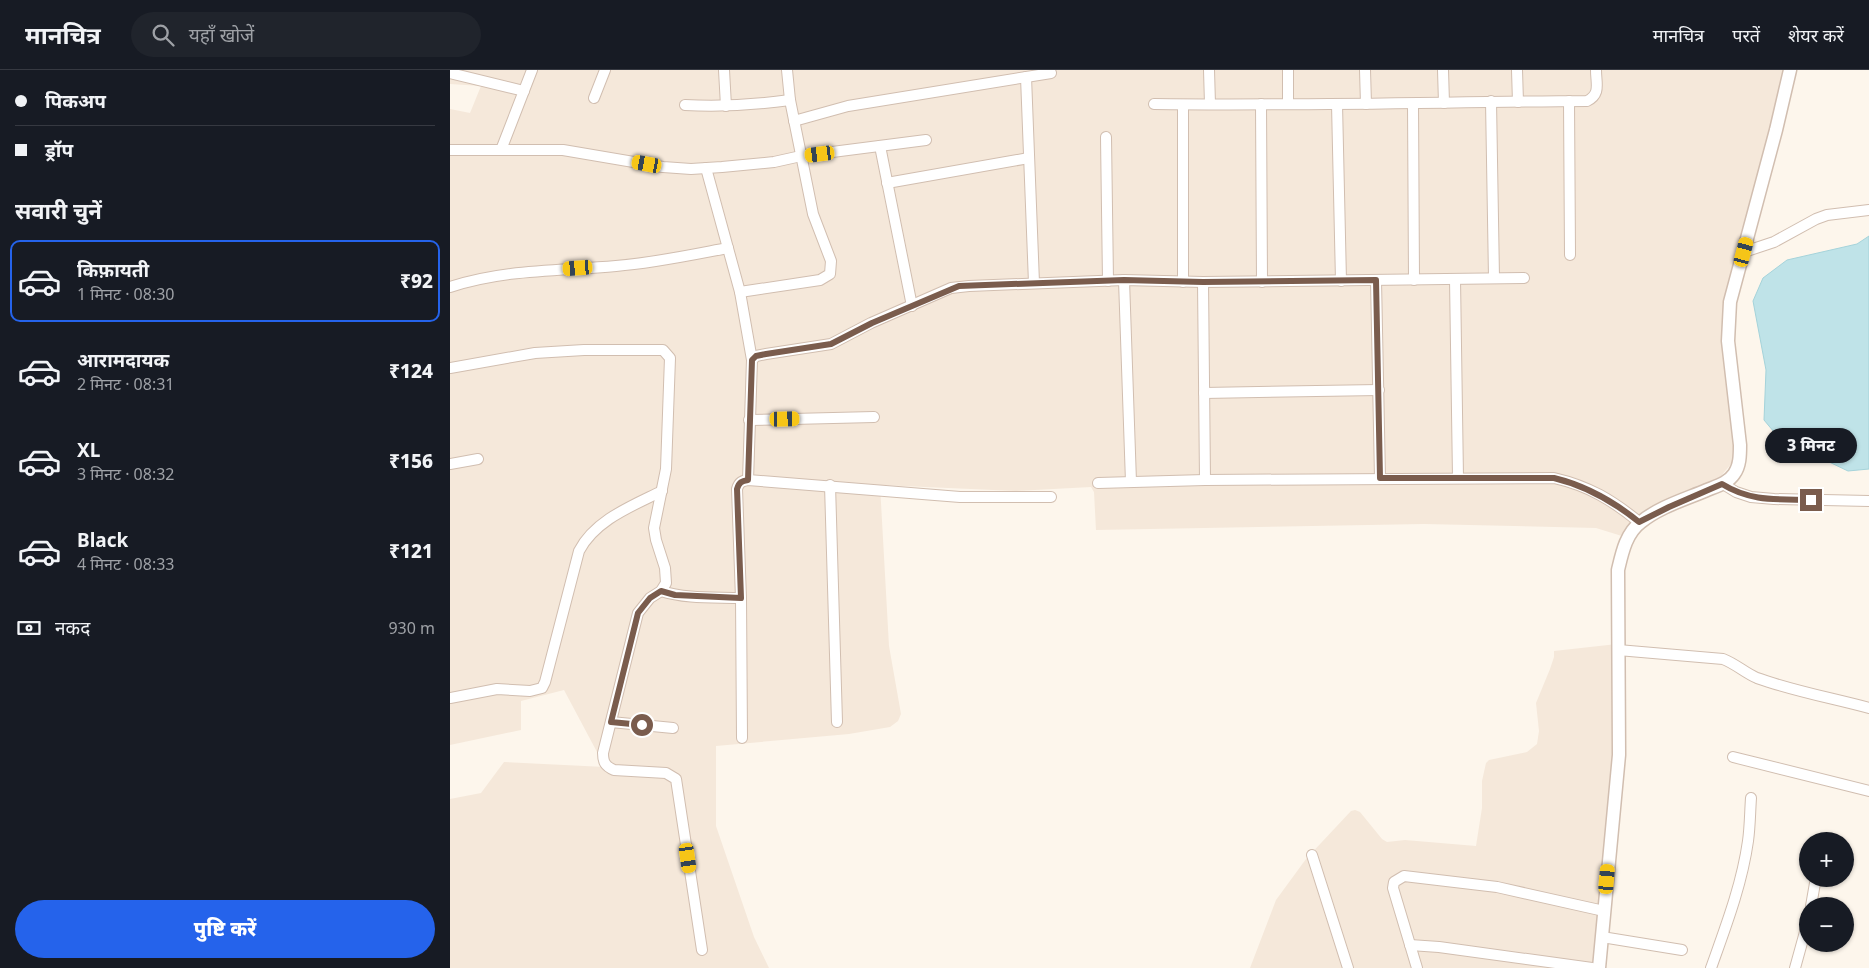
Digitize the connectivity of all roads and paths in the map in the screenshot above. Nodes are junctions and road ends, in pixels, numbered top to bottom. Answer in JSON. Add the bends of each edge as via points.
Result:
{"nodes":[{"id":1,"x":532,"y":70,"type":"edge"},
{"id":2,"x":605,"y":70,"type":"edge"},
{"id":3,"x":724,"y":70,"type":"edge"},
{"id":4,"x":787,"y":70,"type":"edge"},
{"id":5,"x":1209,"y":70,"type":"edge"},
{"id":6,"x":1288,"y":70,"type":"edge"},
{"id":7,"x":1365,"y":70,"type":"edge"},
{"id":8,"x":1443,"y":70,"type":"edge"},
{"id":9,"x":1517,"y":70,"type":"edge"},
{"id":10,"x":1596,"y":70,"type":"edge"},
{"id":11,"x":1790,"y":70,"type":"edge"},
{"id":12,"x":450,"y":73,"type":"edge"},
{"id":13,"x":1051,"y":73,"type":"dead end"},
{"id":14,"x":1026,"y":77,"type":"junction"},
{"id":15,"x":524,"y":91,"type":"junction"},
{"id":16,"x":594,"y":98,"type":"dead end"},
{"id":17,"x":790,"y":100,"type":"junction"},
{"id":18,"x":1491,"y":101,"type":"junction"},
{"id":19,"x":1569,"y":101,"type":"junction"},
{"id":20,"x":1518,"y":102,"type":"junction"},
{"id":21,"x":1444,"y":103,"type":"junction"},
{"id":22,"x":1154,"y":104,"type":"dead end"},
{"id":23,"x":1183,"y":104,"type":"junction"},
{"id":24,"x":1210,"y":104,"type":"junction"},
{"id":25,"x":1261,"y":104,"type":"junction"},
{"id":26,"x":1288,"y":104,"type":"junction"},
{"id":27,"x":1337,"y":104,"type":"junction"},
{"id":28,"x":1366,"y":104,"type":"junction"},
{"id":29,"x":1412,"y":104,"type":"junction"},
{"id":30,"x":685,"y":105,"type":"dead end"},
{"id":31,"x":726,"y":106,"type":"junction"},
{"id":32,"x":794,"y":121,"type":"junction"},
{"id":33,"x":1106,"y":137,"type":"dead end"},
{"id":34,"x":926,"y":140,"type":"dead end"},
{"id":35,"x":880,"y":146,"type":"junction"},
{"id":36,"x":450,"y":150,"type":"edge"},
{"id":37,"x":501,"y":150,"type":"junction"},
{"id":38,"x":801,"y":156,"type":"junction"},
{"id":39,"x":1029,"y":158,"type":"junction"},
{"id":40,"x":706,"y":168,"type":"junction"},
{"id":41,"x":887,"y":182,"type":"junction"},
{"id":42,"x":1869,"y":210,"type":"edge"},
{"id":43,"x":728,"y":248,"type":"junction"},
{"id":44,"x":1744,"y":252,"type":"junction"},
{"id":45,"x":1570,"y":255,"type":"dead end"},
{"id":46,"x":1494,"y":278,"type":"junction"},
{"id":47,"x":1524,"y":278,"type":"dead end"},
{"id":48,"x":1455,"y":279,"type":"junction"},
{"id":49,"x":1124,"y":280,"type":"junction"},
{"id":50,"x":1376,"y":280,"type":"junction"},
{"id":51,"x":1414,"y":280,"type":"junction"},
{"id":52,"x":1108,"y":281,"type":"junction"},
{"id":53,"x":1341,"y":281,"type":"junction"},
{"id":54,"x":1183,"y":282,"type":"junction"},
{"id":55,"x":1203,"y":282,"type":"junction"},
{"id":56,"x":1262,"y":282,"type":"junction"},
{"id":57,"x":1034,"y":283,"type":"junction"},
{"id":58,"x":450,"y":287,"type":"edge"},
{"id":59,"x":740,"y":292,"type":"junction"},
{"id":60,"x":912,"y":306,"type":"junction"},
{"id":61,"x":752,"y":360,"type":"junction"},
{"id":62,"x":450,"y":368,"type":"edge"},
{"id":63,"x":1379,"y":390,"type":"junction"},
{"id":64,"x":1204,"y":393,"type":"junction"},
{"id":65,"x":874,"y":417,"type":"dead end"},
{"id":66,"x":750,"y":420,"type":"junction"},
{"id":67,"x":478,"y":459,"type":"dead end"},
{"id":68,"x":450,"y":464,"type":"edge"},
{"id":69,"x":1380,"y":478,"type":"junction"},
{"id":70,"x":1458,"y":478,"type":"junction"},
{"id":71,"x":748,"y":480,"type":"junction"},
{"id":72,"x":1205,"y":480,"type":"junction"},
{"id":73,"x":1131,"y":482,"type":"junction"},
{"id":74,"x":1098,"y":483,"type":"dead end"},
{"id":75,"x":1722,"y":484,"type":"junction"},
{"id":76,"x":830,"y":485,"type":"junction"},
{"id":77,"x":662,"y":492,"type":"junction"},
{"id":78,"x":1051,"y":497,"type":"dead end"},
{"id":79,"x":1869,"y":501,"type":"edge"},
{"id":80,"x":1639,"y":522,"type":"junction"},
{"id":81,"x":661,"y":591,"type":"junction"},
{"id":82,"x":741,"y":598,"type":"junction"},
{"id":83,"x":1618,"y":650,"type":"junction"},
{"id":84,"x":450,"y":698,"type":"edge"},
{"id":85,"x":1869,"y":708,"type":"edge"},
{"id":86,"x":611,"y":722,"type":"junction"},
{"id":87,"x":837,"y":722,"type":"dead end"},
{"id":88,"x":673,"y":728,"type":"dead end"},
{"id":89,"x":742,"y":738,"type":"dead end"},
{"id":90,"x":1733,"y":757,"type":"dead end"},
{"id":91,"x":1869,"y":791,"type":"edge"},
{"id":92,"x":1751,"y":798,"type":"dead end"},
{"id":93,"x":1312,"y":855,"type":"dead end"},
{"id":94,"x":1604,"y":911,"type":"junction"},
{"id":95,"x":1602,"y":937,"type":"junction"},
{"id":96,"x":1410,"y":945,"type":"junction"},
{"id":97,"x":702,"y":950,"type":"dead end"},
{"id":98,"x":1682,"y":950,"type":"dead end"},
{"id":99,"x":1799,"y":952,"type":"edge"},
{"id":100,"x":1348,"y":968,"type":"edge"},
{"id":101,"x":1417,"y":968,"type":"edge"},
{"id":102,"x":1592,"y":968,"type":"edge"},
{"id":103,"x":1599,"y":968,"type":"edge"},
{"id":104,"x":1711,"y":968,"type":"edge"},
{"id":105,"x":1795,"y":968,"type":"edge"}],
"edges":[{"from":1,"to":15,"type":"street"},
{"from":2,"to":16,"type":"street"},
{"from":3,"to":31,"type":"street"},
{"from":4,"to":17,"type":"street"},
{"from":5,"to":24,"type":"street"},
{"from":6,"to":26,"type":"street"},
{"from":7,"to":28,"type":"street"},
{"from":8,"to":21,"type":"street"},
{"from":9,"to":20,"type":"street"},
{"from":10,"to":19,"type":"street","via":[[1597,93],[1593,98]]},
{"from":11,"to":44,"type":"street"},
{"from":12,"to":15,"type":"street"},
{"from":13,"to":14,"type":"street"},
{"from":14,"to":32,"type":"street","via":[[848,106]]},
{"from":14,"to":39,"type":"street"},
{"from":15,"to":37,"type":"street"},
{"from":17,"to":31,"type":"street"},
{"from":17,"to":32,"type":"street"},
{"from":18,"to":20,"type":"street"},
{"from":18,"to":21,"type":"street"},
{"from":18,"to":46,"type":"street"},
{"from":19,"to":20,"type":"street"},
{"from":19,"to":45,"type":"street"},
{"from":21,"to":29,"type":"street"},
{"from":22,"to":23,"type":"street"},
{"from":23,"to":24,"type":"street"},
{"from":23,"to":54,"type":"street"},
{"from":24,"to":25,"type":"street"},
{"from":25,"to":26,"type":"street"},
{"from":25,"to":56,"type":"street"},
{"from":26,"to":27,"type":"street"},
{"from":27,"to":28,"type":"street"},
{"from":27,"to":53,"type":"street"},
{"from":28,"to":29,"type":"street"},
{"from":29,"to":51,"type":"street"},
{"from":30,"to":31,"type":"street"},
{"from":32,"to":38,"type":"street"},
{"from":33,"to":52,"type":"street"},
{"from":34,"to":35,"type":"street"},
{"from":35,"to":38,"type":"street"},
{"from":35,"to":41,"type":"street"},
{"from":36,"to":37,"type":"street"},
{"from":37,"to":40,"type":"street","via":[[563,150],[663,167]]},
{"from":38,"to":40,"type":"street","via":[[774,162]]},
{"from":38,"to":59,"type":"street","via":[[813,214],[831,261],[830,274],[820,280]]},
{"from":39,"to":41,"type":"street"},
{"from":39,"to":57,"type":"street"},
{"from":40,"to":43,"type":"street"},
{"from":41,"to":60,"type":"street"},
{"from":42,"to":44,"type":"street","via":[[1827,215],[1774,242]]},
{"from":43,"to":58,"type":"street","via":[[617,266],[490,276]]},
{"from":43,"to":59,"type":"street"},
{"from":44,"to":75,"type":"street","via":[[1730,302],[1728,322],[1740,457],[1733,476]]},
{"from":46,"to":47,"type":"street"},
{"from":46,"to":48,"type":"street"},
{"from":48,"to":51,"type":"street"},
{"from":48,"to":70,"type":"street"},
{"from":49,"to":52,"type":"street"},
{"from":49,"to":54,"type":"street"},
{"from":49,"to":73,"type":"street"},
{"from":50,"to":51,"type":"street"},
{"from":50,"to":53,"type":"street"},
{"from":50,"to":63,"type":"street"},
{"from":52,"to":57,"type":"street"},
{"from":53,"to":56,"type":"street"},
{"from":54,"to":55,"type":"street"},
{"from":55,"to":56,"type":"street"},
{"from":55,"to":64,"type":"street"},
{"from":57,"to":60,"type":"street","via":[[959,286]]},
{"from":59,"to":61,"type":"street"},
{"from":60,"to":61,"type":"street","via":[[831,344],[756,356]]},
{"from":61,"to":66,"type":"street"},
{"from":62,"to":77,"type":"street","via":[[535,353],[663,350],[671,365]]},
{"from":63,"to":64,"type":"street"},
{"from":63,"to":69,"type":"street"},
{"from":64,"to":72,"type":"street"},
{"from":65,"to":66,"type":"street"},
{"from":66,"to":71,"type":"street"},
{"from":67,"to":68,"type":"street"},
{"from":69,"to":70,"type":"street"},
{"from":69,"to":72,"type":"street"},
{"from":70,"to":80,"type":"street","via":[[1554,478],[1596,492]]},
{"from":71,"to":76,"type":"street"},
{"from":71,"to":82,"type":"street","via":[[738,484],[737,489]]},
{"from":72,"to":73,"type":"street"},
{"from":73,"to":74,"type":"street"},
{"from":75,"to":79,"type":"street","via":[[1752,497]]},
{"from":75,"to":80,"type":"street"},
{"from":76,"to":78,"type":"street","via":[[960,497]]},
{"from":76,"to":87,"type":"street"},
{"from":77,"to":81,"type":"street","via":[[654,528],[665,568],[666,583]]},
{"from":77,"to":84,"type":"street","via":[[620,512],[583,544],[542,688],[530,691],[498,689]]},
{"from":80,"to":83,"type":"street","via":[[1623,548],[1618,570]]},
{"from":81,"to":82,"type":"street","via":[[675,595]]},
{"from":81,"to":86,"type":"street","via":[[650,598],[638,613]]},
{"from":82,"to":89,"type":"street"},
{"from":83,"to":85,"type":"street","via":[[1723,659],[1754,677],[1774,684]]},
{"from":83,"to":94,"type":"street","via":[[1619,756]]},
{"from":86,"to":88,"type":"street"},
{"from":86,"to":97,"type":"street","via":[[603,753],[607,767],[666,773],[676,779]]},
{"from":90,"to":91,"type":"street"},
{"from":92,"to":104,"type":"street","via":[[1743,866]]},
{"from":93,"to":100,"type":"street"},
{"from":94,"to":95,"type":"street"},
{"from":94,"to":96,"type":"street","via":[[1497,887],[1404,876],[1394,882],[1394,888]]},
{"from":95,"to":98,"type":"street"},
{"from":95,"to":103,"type":"street"},
{"from":96,"to":101,"type":"street"},
{"from":96,"to":102,"type":"street"},
{"from":99,"to":105,"type":"street"}]}
